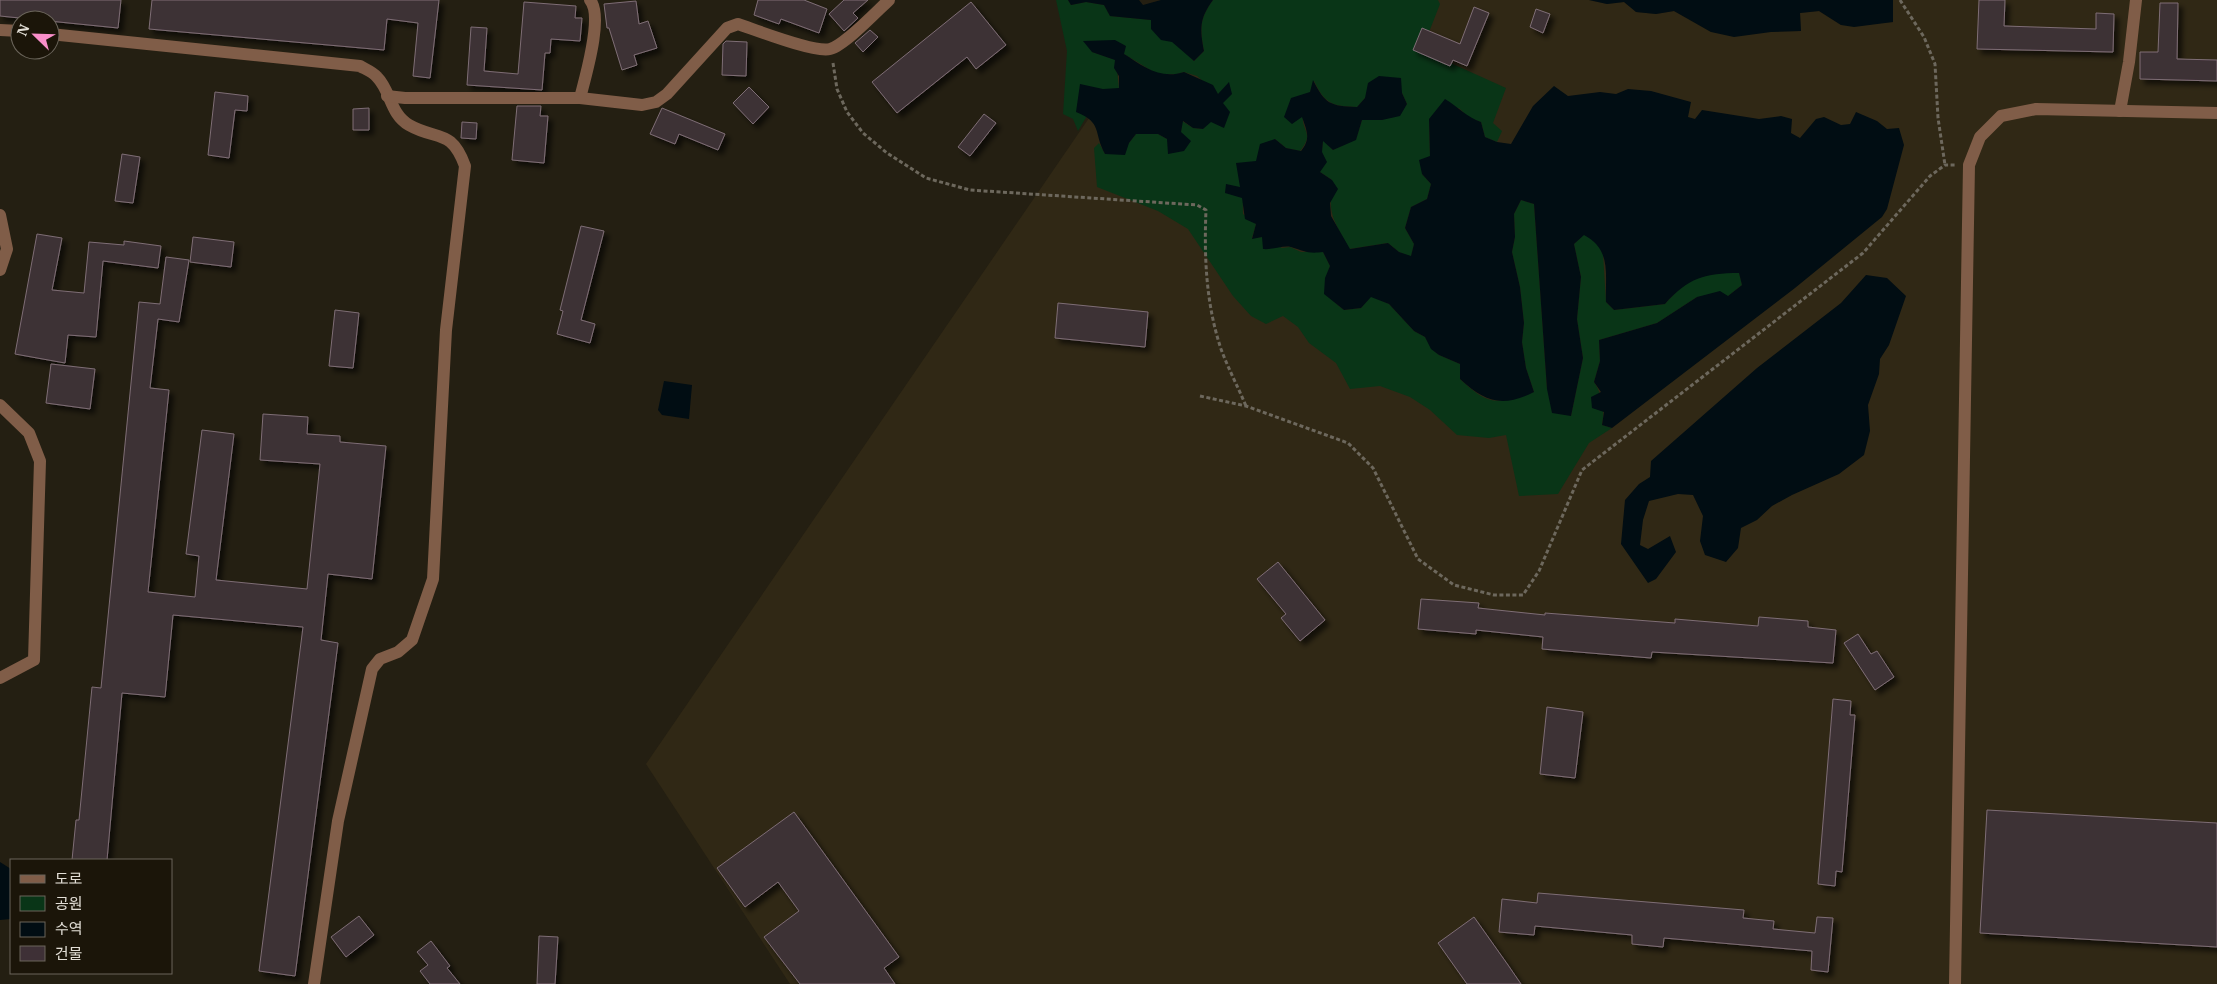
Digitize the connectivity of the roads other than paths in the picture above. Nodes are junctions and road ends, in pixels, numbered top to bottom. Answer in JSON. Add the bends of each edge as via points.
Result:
{"nodes":[{"id":1,"x":590,"y":0,"type":"edge"},
{"id":2,"x":889,"y":0,"type":"edge"},
{"id":3,"x":2136,"y":0,"type":"edge"},
{"id":4,"x":60,"y":35,"type":"edge"},
{"id":5,"x":387,"y":96,"type":"junction"},
{"id":6,"x":580,"y":98,"type":"junction"},
{"id":7,"x":2120,"y":111,"type":"junction"},
{"id":8,"x":2217,"y":113,"type":"edge"},
{"id":9,"x":0,"y":215,"type":"edge"},
{"id":10,"x":0,"y":270,"type":"edge"},
{"id":11,"x":0,"y":405,"type":"edge"},
{"id":12,"x":0,"y":678,"type":"edge"},
{"id":13,"x":314,"y":984,"type":"edge"},
{"id":14,"x":1955,"y":984,"type":"edge"}],
"edges":[{"from":1,"to":6,"type":"street","via":[[594,5],[595,30]]},
{"from":2,"to":6,"type":"street","via":[[848,38],[830,49],[814,48],[738,24],[726,28],[656,102],[642,105]]},
{"from":3,"to":7,"type":"street"},
{"from":4,"to":5,"type":"street","via":[[360,66],[378,77]]},
{"from":5,"to":6,"type":"street"},
{"from":5,"to":13,"type":"street","via":[[395,113],[409,125],[444,137],[459,149],[465,166],[446,330],[433,579],[412,640],[398,652],[380,659],[372,669],[338,821]]},
{"from":7,"to":8,"type":"street"},
{"from":7,"to":14,"type":"street","via":[[2036,109],[2002,116],[1980,137],[1969,165]]},
{"from":9,"to":10,"type":"street","via":[[7,249]]},
{"from":11,"to":12,"type":"street","via":[[29,433],[40,461],[34,660]]}]}
